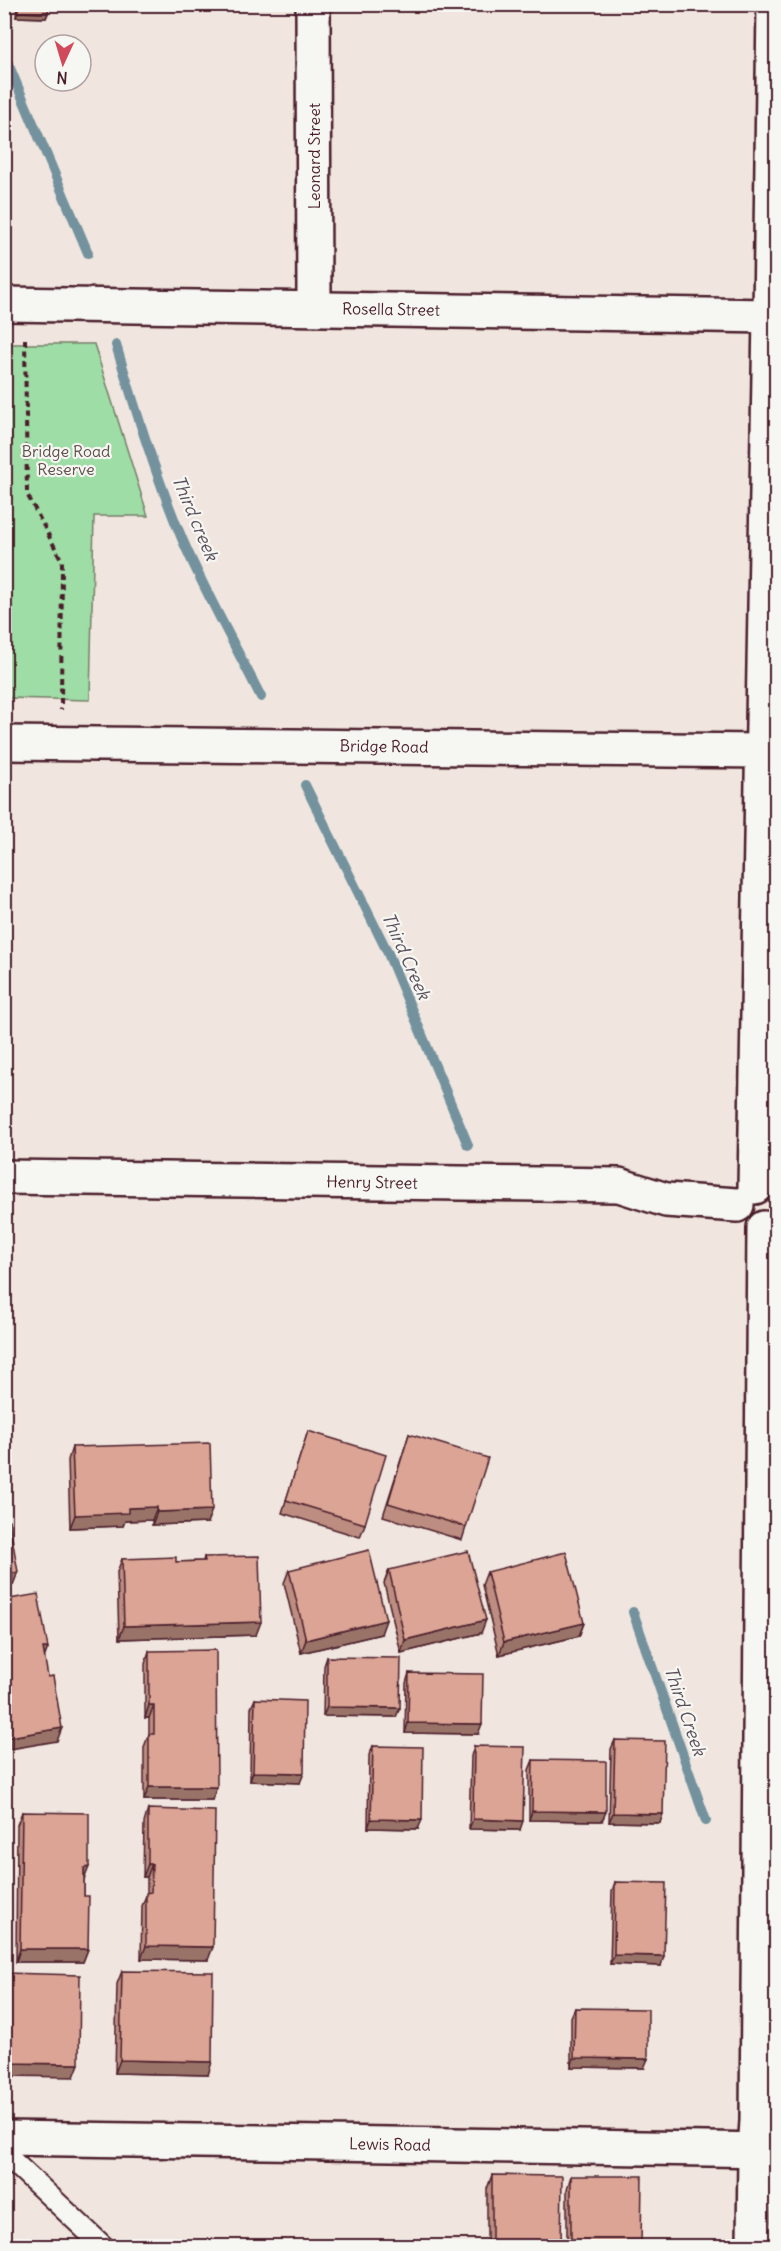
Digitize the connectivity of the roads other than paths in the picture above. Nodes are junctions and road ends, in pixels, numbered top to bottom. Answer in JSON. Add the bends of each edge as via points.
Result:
{"nodes":[{"id":1,"x":313,"y":4,"type":"edge"},
{"id":2,"x":774,"y":4,"type":"edge"},
{"id":3,"x":15,"y":304,"type":"edge"},
{"id":4,"x":314,"y":308,"type":"junction"},
{"id":5,"x":773,"y":316,"type":"edge"},
{"id":6,"x":4,"y":743,"type":"edge"},
{"id":7,"x":763,"y":751,"type":"junction"},
{"id":8,"x":4,"y":1177,"type":"edge"},
{"id":9,"x":762,"y":1207,"type":"edge"},
{"id":10,"x":769,"y":1678,"type":"edge"},
{"id":11,"x":4,"y":2138,"type":"edge"},
{"id":12,"x":766,"y":2150,"type":"edge"},
{"id":13,"x":4,"y":2153,"type":"edge"},
{"id":14,"x":103,"y":2247,"type":"edge"},
{"id":15,"x":754,"y":2247,"type":"edge"}],
"edges":[{"from":1,"to":4,"type":"street","name":"Leonard Street"},
{"from":2,"to":5,"type":"street"},
{"from":3,"to":4,"type":"street","name":"Rosella Street"},
{"from":4,"to":5,"type":"street","name":"Rosella Street"},
{"from":5,"to":7,"type":"street"},
{"from":6,"to":7,"type":"street","name":"Bridge Road"},
{"from":7,"to":9,"type":"street"},
{"from":8,"to":9,"type":"street","name":"Henry Street","via":[[619,1185],[666,1200]]},
{"from":9,"to":10,"type":"street"},
{"from":10,"to":12,"type":"street","via":[[758,2109]]},
{"from":11,"to":12,"type":"street","name":"Lewis Road"},
{"from":12,"to":15,"type":"street"},
{"from":13,"to":14,"type":"lane"}]}
